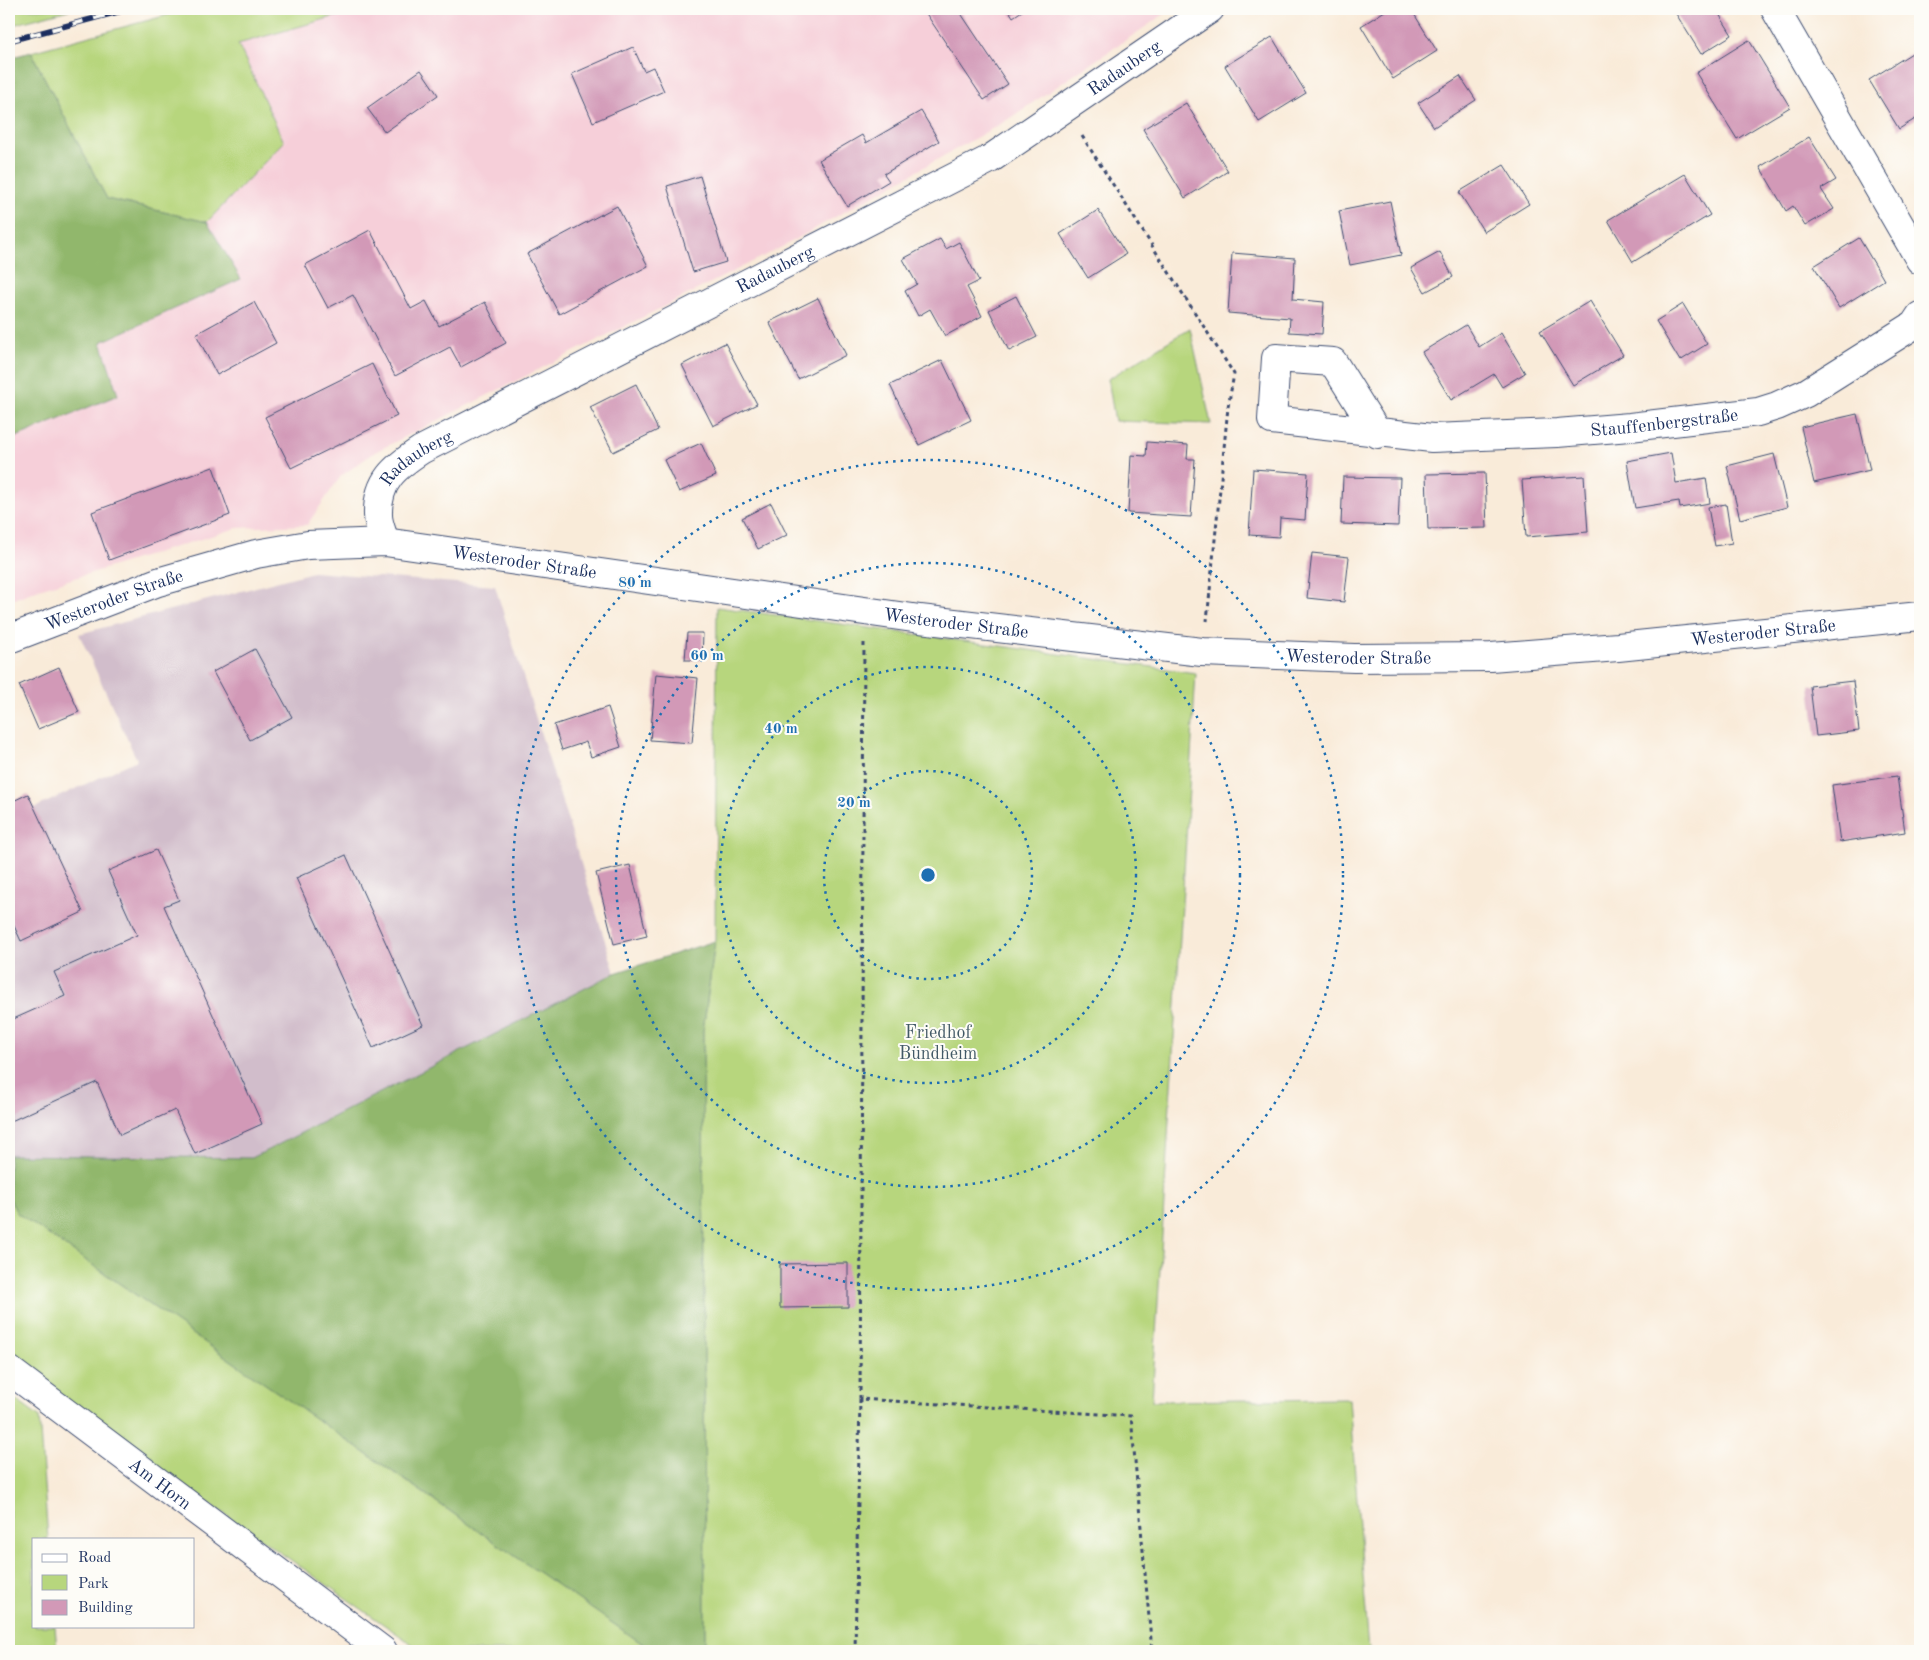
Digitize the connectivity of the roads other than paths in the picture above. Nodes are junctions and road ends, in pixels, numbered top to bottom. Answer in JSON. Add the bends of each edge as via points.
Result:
{"nodes":[{"id":1,"x":1210,"y":9,"type":"edge"},
{"id":2,"x":1775,"y":9,"type":"edge"},
{"id":3,"x":1920,"y":260,"type":"edge"},
{"id":4,"x":1920,"y":316,"type":"edge"},
{"id":5,"x":1378,"y":434,"type":"dead end"},
{"id":6,"x":385,"y":542,"type":"junction"},
{"id":7,"x":1920,"y":616,"type":"edge"},
{"id":8,"x":9,"y":640,"type":"edge"},
{"id":9,"x":9,"y":1370,"type":"edge"},
{"id":10,"x":383,"y":1651,"type":"edge"}],
"edges":[{"from":1,"to":6,"type":"street","name":"Radauberg","via":[[990,159],[421,450],[396,467],[381,490],[378,517]]},
{"from":2,"to":3,"type":"street"},
{"from":4,"to":5,"type":"street","name":"Stauffenbergstraße","via":[[1914,325],[1806,393],[1758,412],[1557,433],[1432,438]]},
{"from":6,"to":7,"type":"street","name":"Westeroder Straße","via":[[864,611],[1202,652],[1354,658],[1491,657]]},
{"from":6,"to":8,"type":"street","name":"Westeroder Straße","via":[[308,544],[256,554],[158,582]]},
{"from":9,"to":10,"type":"street","name":"Am Horn"}]}
